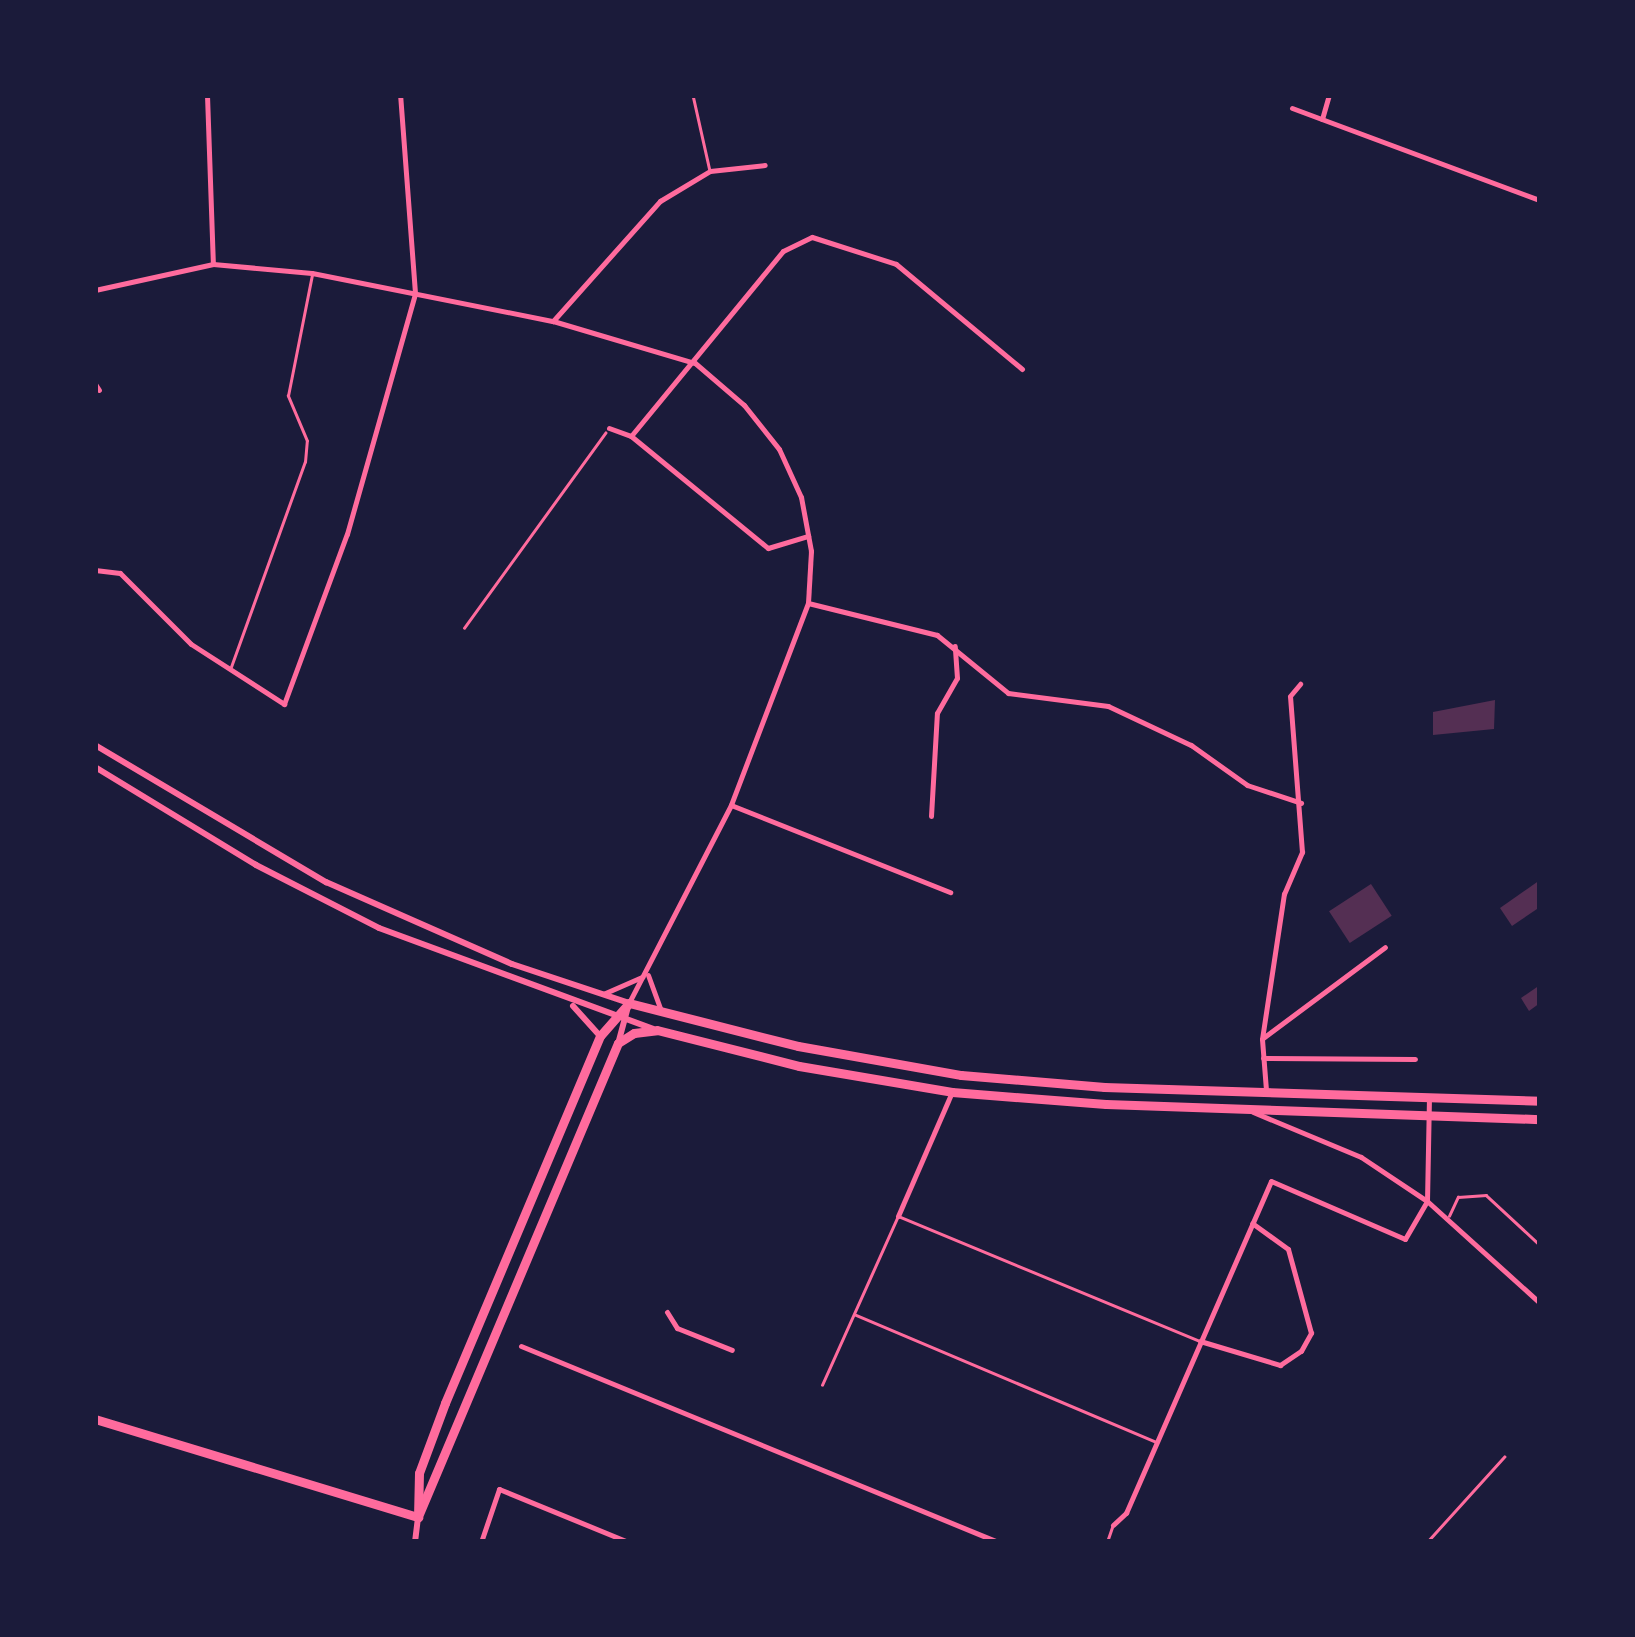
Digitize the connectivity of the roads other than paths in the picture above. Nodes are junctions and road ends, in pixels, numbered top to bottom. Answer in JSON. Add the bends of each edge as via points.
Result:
{"nodes":[{"id":1,"x":207,"y":95,"type":"edge"},
{"id":2,"x":400,"y":95,"type":"edge"},
{"id":3,"x":474,"y":95,"type":"edge"},
{"id":4,"x":521,"y":95,"type":"edge"},
{"id":5,"x":693,"y":95,"type":"edge"},
{"id":6,"x":1329,"y":95,"type":"edge"},
{"id":7,"x":1292,"y":108,"type":"dead end"},
{"id":8,"x":1322,"y":119,"type":"junction"},
{"id":9,"x":765,"y":165,"type":"dead end"},
{"id":10,"x":710,"y":171,"type":"junction"},
{"id":11,"x":1540,"y":200,"type":"edge"},
{"id":12,"x":213,"y":264,"type":"junction"},
{"id":13,"x":312,"y":273,"type":"junction"},
{"id":14,"x":95,"y":290,"type":"edge"},
{"id":15,"x":415,"y":293,"type":"junction"},
{"id":16,"x":553,"y":321,"type":"junction"},
{"id":17,"x":696,"y":363,"type":"junction"},
{"id":18,"x":1022,"y":369,"type":"dead end"},
{"id":19,"x":95,"y":408,"type":"edge"},
{"id":20,"x":610,"y":428,"type":"road end"},
{"id":21,"x":95,"y":429,"type":"edge"},
{"id":22,"x":630,"y":436,"type":"junction"},
{"id":23,"x":808,"y":536,"type":"junction"},
{"id":24,"x":95,"y":570,"type":"edge"},
{"id":25,"x":808,"y":603,"type":"junction"},
{"id":26,"x":954,"y":643,"type":"junction"},
{"id":27,"x":231,"y":668,"type":"junction"},
{"id":28,"x":1300,"y":684,"type":"dead end"},
{"id":29,"x":95,"y":745,"type":"edge"},
{"id":30,"x":95,"y":767,"type":"edge"},
{"id":31,"x":1302,"y":803,"type":"junction"},
{"id":32,"x":730,"y":805,"type":"junction"},
{"id":33,"x":931,"y":816,"type":"dead end"},
{"id":34,"x":950,"y":892,"type":"dead end"},
{"id":35,"x":1385,"y":948,"type":"dead end"},
{"id":36,"x":648,"y":972,"type":"junction"},
{"id":37,"x":602,"y":994,"type":"junction"},
{"id":38,"x":569,"y":1002,"type":"junction"},
{"id":39,"x":629,"y":1003,"type":"junction"},
{"id":40,"x":663,"y":1014,"type":"junction"},
{"id":41,"x":619,"y":1019,"type":"junction"},
{"id":42,"x":657,"y":1030,"type":"junction"},
{"id":43,"x":600,"y":1036,"type":"junction"},
{"id":44,"x":1262,"y":1039,"type":"junction"},
{"id":45,"x":618,"y":1043,"type":"junction"},
{"id":46,"x":1263,"y":1058,"type":"junction"},
{"id":47,"x":1415,"y":1059,"type":"dead end"},
{"id":48,"x":1266,"y":1090,"type":"junction"},
{"id":49,"x":952,"y":1092,"type":"junction"},
{"id":50,"x":1429,"y":1094,"type":"junction"},
{"id":51,"x":1540,"y":1101,"type":"edge"},
{"id":52,"x":1236,"y":1107,"type":"junction"},
{"id":53,"x":1430,"y":1111,"type":"junction"},
{"id":54,"x":1540,"y":1119,"type":"edge"},
{"id":55,"x":1427,"y":1201,"type":"junction"},
{"id":56,"x":898,"y":1216,"type":"junction"},
{"id":57,"x":1448,"y":1219,"type":"junction"},
{"id":58,"x":1252,"y":1223,"type":"junction"},
{"id":59,"x":1540,"y":1244,"type":"edge"},
{"id":60,"x":1540,"y":1302,"type":"edge"},
{"id":61,"x":667,"y":1312,"type":"dead end"},
{"id":62,"x":855,"y":1314,"type":"junction"},
{"id":63,"x":1199,"y":1340,"type":"junction"},
{"id":64,"x":521,"y":1346,"type":"dead end"},
{"id":65,"x":732,"y":1350,"type":"dead end"},
{"id":66,"x":822,"y":1385,"type":"dead end"},
{"id":67,"x":95,"y":1418,"type":"edge"},
{"id":68,"x":1156,"y":1442,"type":"junction"},
{"id":69,"x":1504,"y":1456,"type":"dead end"},
{"id":70,"x":418,"y":1517,"type":"junction"},
{"id":71,"x":1114,"y":1525,"type":"joint"},
{"id":72,"x":415,"y":1542,"type":"edge"},
{"id":73,"x":481,"y":1542,"type":"edge"},
{"id":74,"x":628,"y":1542,"type":"edge"},
{"id":75,"x":998,"y":1542,"type":"edge"},
{"id":76,"x":1107,"y":1542,"type":"edge"},
{"id":77,"x":1427,"y":1542,"type":"edge"}],
"edges":[{"from":1,"to":12,"type":"street"},
{"from":2,"to":15,"type":"street"},
{"from":3,"to":4,"type":"street"},
{"from":5,"to":10,"type":"lane"},
{"from":6,"to":8,"type":"street"},
{"from":7,"to":8,"type":"street"},
{"from":8,"to":11,"type":"street"},
{"from":9,"to":10,"type":"street"},
{"from":10,"to":16,"type":"street","via":[[637,220]]},
{"from":12,"to":13,"type":"street"},
{"from":12,"to":14,"type":"street"},
{"from":13,"to":15,"type":"street"},
{"from":13,"to":27,"type":"lane","via":[[288,396],[307,441],[305,462]]},
{"from":15,"to":16,"type":"street"},
{"from":15,"to":27,"type":"street","via":[[347,534],[284,704]]},
{"from":16,"to":17,"type":"street"},
{"from":17,"to":18,"type":"street","via":[[783,251],[812,237],[896,264]]},
{"from":17,"to":22,"type":"street"},
{"from":17,"to":23,"type":"street","via":[[744,405],[779,449],[801,496]]},
{"from":19,"to":21,"type":"street"},
{"from":20,"to":22,"type":"street"},
{"from":22,"to":23,"type":"street","via":[[768,548]]},
{"from":23,"to":25,"type":"street"},
{"from":24,"to":27,"type":"street","via":[[120,573],[190,644]]},
{"from":25,"to":26,"type":"street"},
{"from":25,"to":32,"type":"street"},
{"from":26,"to":31,"type":"street","via":[[1008,693],[1108,706],[1191,745],[1247,785]]},
{"from":26,"to":33,"type":"street","via":[[957,678],[937,714]]},
{"from":28,"to":31,"type":"street","via":[[1290,696]]},
{"from":29,"to":37,"type":"street","via":[[326,882],[447,938]]},
{"from":30,"to":38,"type":"street","via":[[325,901]]},
{"from":31,"to":44,"type":"street","via":[[1302,852],[1284,894]]},
{"from":32,"to":34,"type":"street"},
{"from":32,"to":36,"type":"street"},
{"from":35,"to":44,"type":"street"},
{"from":36,"to":37,"type":"street","via":[[623,990]]},
{"from":36,"to":39,"type":"street"},
{"from":36,"to":40,"type":"street","via":[[650,993]]},
{"from":37,"to":39,"type":"street"},
{"from":38,"to":41,"type":"street"},
{"from":38,"to":43,"type":"street"},
{"from":39,"to":40,"type":"main road"},
{"from":39,"to":41,"type":"main road"},
{"from":39,"to":41,"type":"street"},
{"from":40,"to":48,"type":"main road","via":[[948,1074],[1104,1087]]},
{"from":41,"to":42,"type":"street"},
{"from":41,"to":43,"type":"main road"},
{"from":41,"to":45,"type":"street"},
{"from":42,"to":45,"type":"main road"},
{"from":42,"to":49,"type":"main road","via":[[800,1066]]},
{"from":43,"to":70,"type":"main road","via":[[436,1427],[420,1474]]},
{"from":44,"to":46,"type":"street"},
{"from":45,"to":70,"type":"main road"},
{"from":46,"to":47,"type":"street"},
{"from":46,"to":48,"type":"street"},
{"from":48,"to":50,"type":"main road"},
{"from":49,"to":52,"type":"main road"},
{"from":49,"to":56,"type":"street"},
{"from":50,"to":51,"type":"main road"},
{"from":50,"to":53,"type":"street"},
{"from":52,"to":53,"type":"main road"},
{"from":52,"to":55,"type":"street","via":[[1362,1156]]},
{"from":53,"to":54,"type":"main road"},
{"from":53,"to":55,"type":"street"},
{"from":55,"to":57,"type":"street"},
{"from":55,"to":58,"type":"street","via":[[1405,1239],[1270,1182]]},
{"from":56,"to":62,"type":"lane"},
{"from":56,"to":63,"type":"lane"},
{"from":57,"to":59,"type":"lane","via":[[1458,1197],[1486,1196]]},
{"from":57,"to":60,"type":"street"},
{"from":58,"to":63,"type":"street"},
{"from":58,"to":63,"type":"street","via":[[1288,1249],[1311,1333],[1301,1351],[1280,1365]]},
{"from":61,"to":65,"type":"street","via":[[677,1328]]},
{"from":62,"to":66,"type":"lane"},
{"from":62,"to":68,"type":"lane"},
{"from":63,"to":68,"type":"street"},
{"from":64,"to":75,"type":"street"},
{"from":67,"to":70,"type":"main road"},
{"from":68,"to":71,"type":"street","via":[[1126,1513]]},
{"from":69,"to":77,"type":"lane"},
{"from":70,"to":72,"type":"street"},
{"from":71,"to":76,"type":"lane"},
{"from":73,"to":74,"type":"street","via":[[499,1489]]}]}
